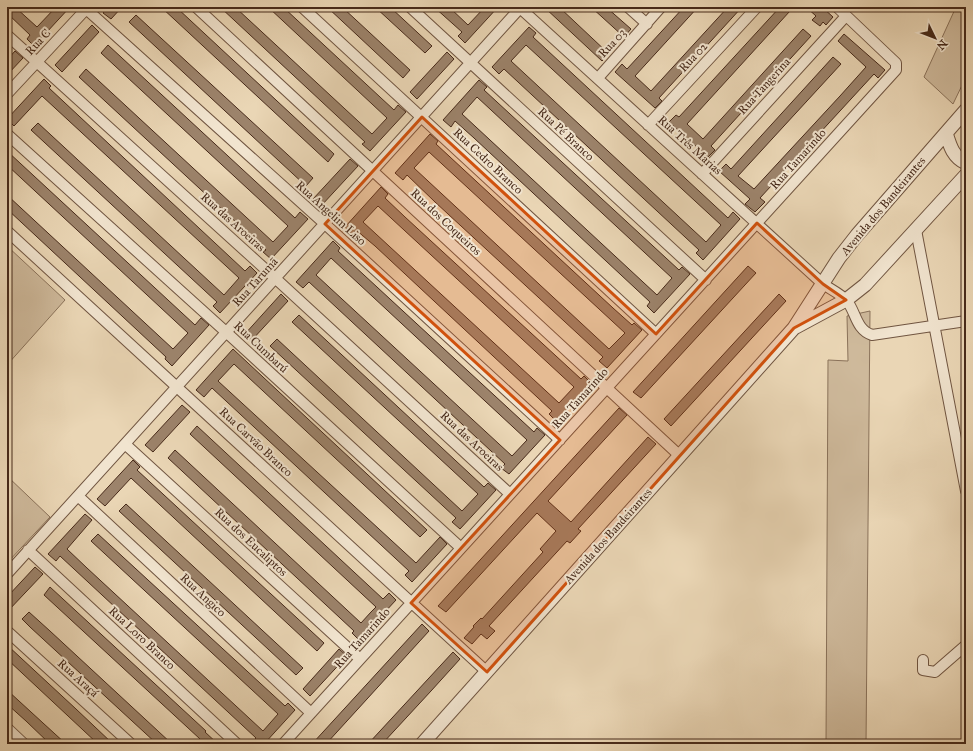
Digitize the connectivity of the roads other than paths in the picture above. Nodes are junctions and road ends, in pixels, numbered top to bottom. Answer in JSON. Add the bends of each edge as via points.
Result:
{"nodes":[{"id":1,"x":196,"y":7,"type":"edge"},
{"id":2,"x":302,"y":7,"type":"edge"},
{"id":3,"x":410,"y":7,"type":"edge"},
{"id":4,"x":520,"y":7,"type":"edge"},
{"id":5,"x":628,"y":7,"type":"edge"},
{"id":6,"x":661,"y":7,"type":"edge"},
{"id":7,"x":757,"y":7,"type":"edge"},
{"id":8,"x":837,"y":7,"type":"edge"},
{"id":9,"x":86,"y":8,"type":"edge"},
{"id":10,"x":846,"y":16,"type":"junction"},
{"id":11,"x":647,"y":24,"type":"junction"},
{"id":12,"x":7,"y":35,"type":"edge"},
{"id":13,"x":37,"y":62,"type":"junction"},
{"id":14,"x":471,"y":63,"type":"junction"},
{"id":15,"x":598,"y":78,"type":"junction"},
{"id":16,"x":7,"y":94,"type":"edge"},
{"id":17,"x":966,"y":110,"type":"edge"},
{"id":18,"x":422,"y":117,"type":"junction"},
{"id":19,"x":648,"y":125,"type":"junction"},
{"id":20,"x":946,"y":133,"type":"junction"},
{"id":21,"x":7,"y":134,"type":"edge"},
{"id":22,"x":966,"y":163,"type":"edge"},
{"id":23,"x":372,"y":171,"type":"junction"},
{"id":24,"x":702,"y":174,"type":"junction"},
{"id":25,"x":966,"y":175,"type":"edge"},
{"id":26,"x":757,"y":223,"type":"junction"},
{"id":27,"x":325,"y":224,"type":"junction"},
{"id":28,"x":916,"y":230,"type":"junction"},
{"id":29,"x":7,"y":231,"type":"edge"},
{"id":30,"x":275,"y":278,"type":"junction"},
{"id":31,"x":706,"y":280,"type":"junction"},
{"id":32,"x":823,"y":284,"type":"junction"},
{"id":33,"x":846,"y":300,"type":"junction"},
{"id":34,"x":966,"y":321,"type":"edge"},
{"id":35,"x":935,"y":326,"type":"junction"},
{"id":36,"x":794,"y":328,"type":"junction"},
{"id":37,"x":226,"y":332,"type":"junction"},
{"id":38,"x":656,"y":334,"type":"junction"},
{"id":39,"x":177,"y":387,"type":"junction"},
{"id":40,"x":607,"y":388,"type":"junction"},
{"id":41,"x":560,"y":440,"type":"junction"},
{"id":42,"x":125,"y":444,"type":"junction"},
{"id":43,"x":679,"y":455,"type":"junction"},
{"id":44,"x":966,"y":491,"type":"edge"},
{"id":45,"x":510,"y":494,"type":"junction"},
{"id":46,"x":78,"y":496,"type":"junction"},
{"id":47,"x":461,"y":548,"type":"junction"},
{"id":48,"x":28,"y":550,"type":"junction"},
{"id":49,"x":7,"y":574,"type":"edge"},
{"id":50,"x":411,"y":603,"type":"junction"},
{"id":51,"x":7,"y":631,"type":"edge"},
{"id":52,"x":966,"y":645,"type":"edge"},
{"id":53,"x":360,"y":659,"type":"junction"},
{"id":54,"x":923,"y":660,"type":"dead end"},
{"id":55,"x":487,"y":672,"type":"junction"},
{"id":56,"x":311,"y":713,"type":"junction"},
{"id":57,"x":7,"y":728,"type":"edge"},
{"id":58,"x":24,"y":744,"type":"edge"},
{"id":59,"x":131,"y":744,"type":"edge"},
{"id":60,"x":237,"y":744,"type":"edge"},
{"id":61,"x":283,"y":744,"type":"edge"},
{"id":62,"x":422,"y":744,"type":"edge"}],
"edges":[{"from":1,"to":23,"type":"street","name":"Rua dos Coqueiros"},
{"from":2,"to":18,"type":"street","name":"Rua Cedro Branco"},
{"from":3,"to":14,"type":"street","name":"Rua Pé Branco"},
{"from":4,"to":14,"type":"street","name":"Rua Tarumã"},
{"from":4,"to":15,"type":"street","name":"Rua Três Marias"},
{"from":5,"to":11,"type":"street"},
{"from":6,"to":11,"type":"street","name":"Rua 03"},
{"from":7,"to":19,"type":"street","name":"Rua 02"},
{"from":8,"to":10,"type":"street"},
{"from":9,"to":13,"type":"street","name":"Rua C"},
{"from":9,"to":27,"type":"street","name":"Rua Angelim Liso"},
{"from":10,"to":24,"type":"street","name":"Rua Tangerina"},
{"from":10,"to":26,"type":"street","name":"Rua Tamarindo","via":[[896,63],[896,70]]},
{"from":11,"to":15,"type":"street","name":"Rua 03"},
{"from":12,"to":13,"type":"street","name":"Rua das Aroeiras"},
{"from":13,"to":16,"type":"street","name":"Rua C"},
{"from":13,"to":30,"type":"street","name":"Rua das Aroeiras"},
{"from":14,"to":18,"type":"street","name":"Rua Tarumã"},
{"from":14,"to":31,"type":"street","name":"Rua Pé Branco"},
{"from":15,"to":19,"type":"street","name":"Rua Três Marias"},
{"from":17,"to":20,"type":"street","name":"Avenida dos Bandeirantes"},
{"from":18,"to":23,"type":"street","name":"Rua Tarumã"},
{"from":18,"to":38,"type":"street","name":"Rua Cedro Branco"},
{"from":19,"to":24,"type":"street","name":"Rua Três Marias"},
{"from":20,"to":22,"type":"street","via":[[958,160]]},
{"from":20,"to":32,"type":"street","name":"Avenida dos Bandeirantes","via":[[857,235]]},
{"from":21,"to":37,"type":"street","name":"Rua Cumbarú"},
{"from":23,"to":27,"type":"street","name":"Rua Tarumã"},
{"from":23,"to":40,"type":"street","name":"Rua dos Coqueiros"},
{"from":24,"to":26,"type":"street","name":"Rua Três Marias"},
{"from":25,"to":28,"type":"street","name":"Avenida dos Bandeirantes"},
{"from":26,"to":31,"type":"street","name":"Rua Tamarindo"},
{"from":26,"to":32,"type":"street","name":"Rua Três Marias"},
{"from":27,"to":30,"type":"street","name":"Rua Tarumã"},
{"from":27,"to":41,"type":"street","name":"Rua Angelim Liso"},
{"from":28,"to":33,"type":"street","name":"Avenida dos Bandeirantes","via":[[865,285]]},
{"from":28,"to":35,"type":"street"},
{"from":29,"to":39,"type":"street","name":"Rua Carvão Branco"},
{"from":30,"to":37,"type":"street","name":"Rua Tarumã"},
{"from":30,"to":45,"type":"street","name":"Rua das Aroeiras"},
{"from":31,"to":38,"type":"street","name":"Rua Tamarindo"},
{"from":32,"to":33,"type":"street","name":"Rua Três Marias"},
{"from":32,"to":36,"type":"street","name":"Avenida dos Bandeirantes"},
{"from":33,"to":35,"type":"street","via":[[865,333],[872,335]]},
{"from":33,"to":36,"type":"street","name":"Avenida dos Bandeirantes"},
{"from":34,"to":35,"type":"street"},
{"from":35,"to":44,"type":"street"},
{"from":36,"to":43,"type":"street","name":"Avenida dos Bandeirantes"},
{"from":37,"to":39,"type":"street","name":"Rua Tarumã"},
{"from":37,"to":47,"type":"street","name":"Rua Cumbarú"},
{"from":38,"to":40,"type":"street","name":"Rua Tamarindo"},
{"from":39,"to":42,"type":"street","name":"Rua Tarumã"},
{"from":39,"to":50,"type":"street","name":"Rua Carvão Branco"},
{"from":40,"to":41,"type":"street","name":"Rua Tamarindo"},
{"from":40,"to":43,"type":"street","name":"Rua dos Coqueiros"},
{"from":41,"to":45,"type":"street","name":"Rua Tamarindo"},
{"from":42,"to":46,"type":"street","name":"Rua Tarumã"},
{"from":42,"to":53,"type":"street","name":"Rua dos Eucaliptos"},
{"from":43,"to":55,"type":"street","name":"Avenida dos Bandeirantes"},
{"from":45,"to":47,"type":"street","name":"Rua Tamarindo"},
{"from":46,"to":48,"type":"street","name":"Rua Tarumã"},
{"from":46,"to":56,"type":"street","name":"Rua Angico"},
{"from":47,"to":50,"type":"street","name":"Rua Tamarindo"},
{"from":48,"to":49,"type":"street","name":"Rua Tarumã"},
{"from":48,"to":60,"type":"street","name":"Rua Loro Branco"},
{"from":50,"to":53,"type":"street","name":"Rua Tamarindo"},
{"from":50,"to":55,"type":"street","name":"Rua Carvão Branco"},
{"from":51,"to":59,"type":"street","name":"Rua Araçá"},
{"from":52,"to":54,"type":"street","via":[[935,672],[923,670]]},
{"from":53,"to":56,"type":"street","name":"Rua Tamarindo"},
{"from":55,"to":62,"type":"street","name":"Avenida dos Bandeirantes"},
{"from":56,"to":61,"type":"street","name":"Rua Tamarindo"},
{"from":57,"to":58,"type":"street"}]}
